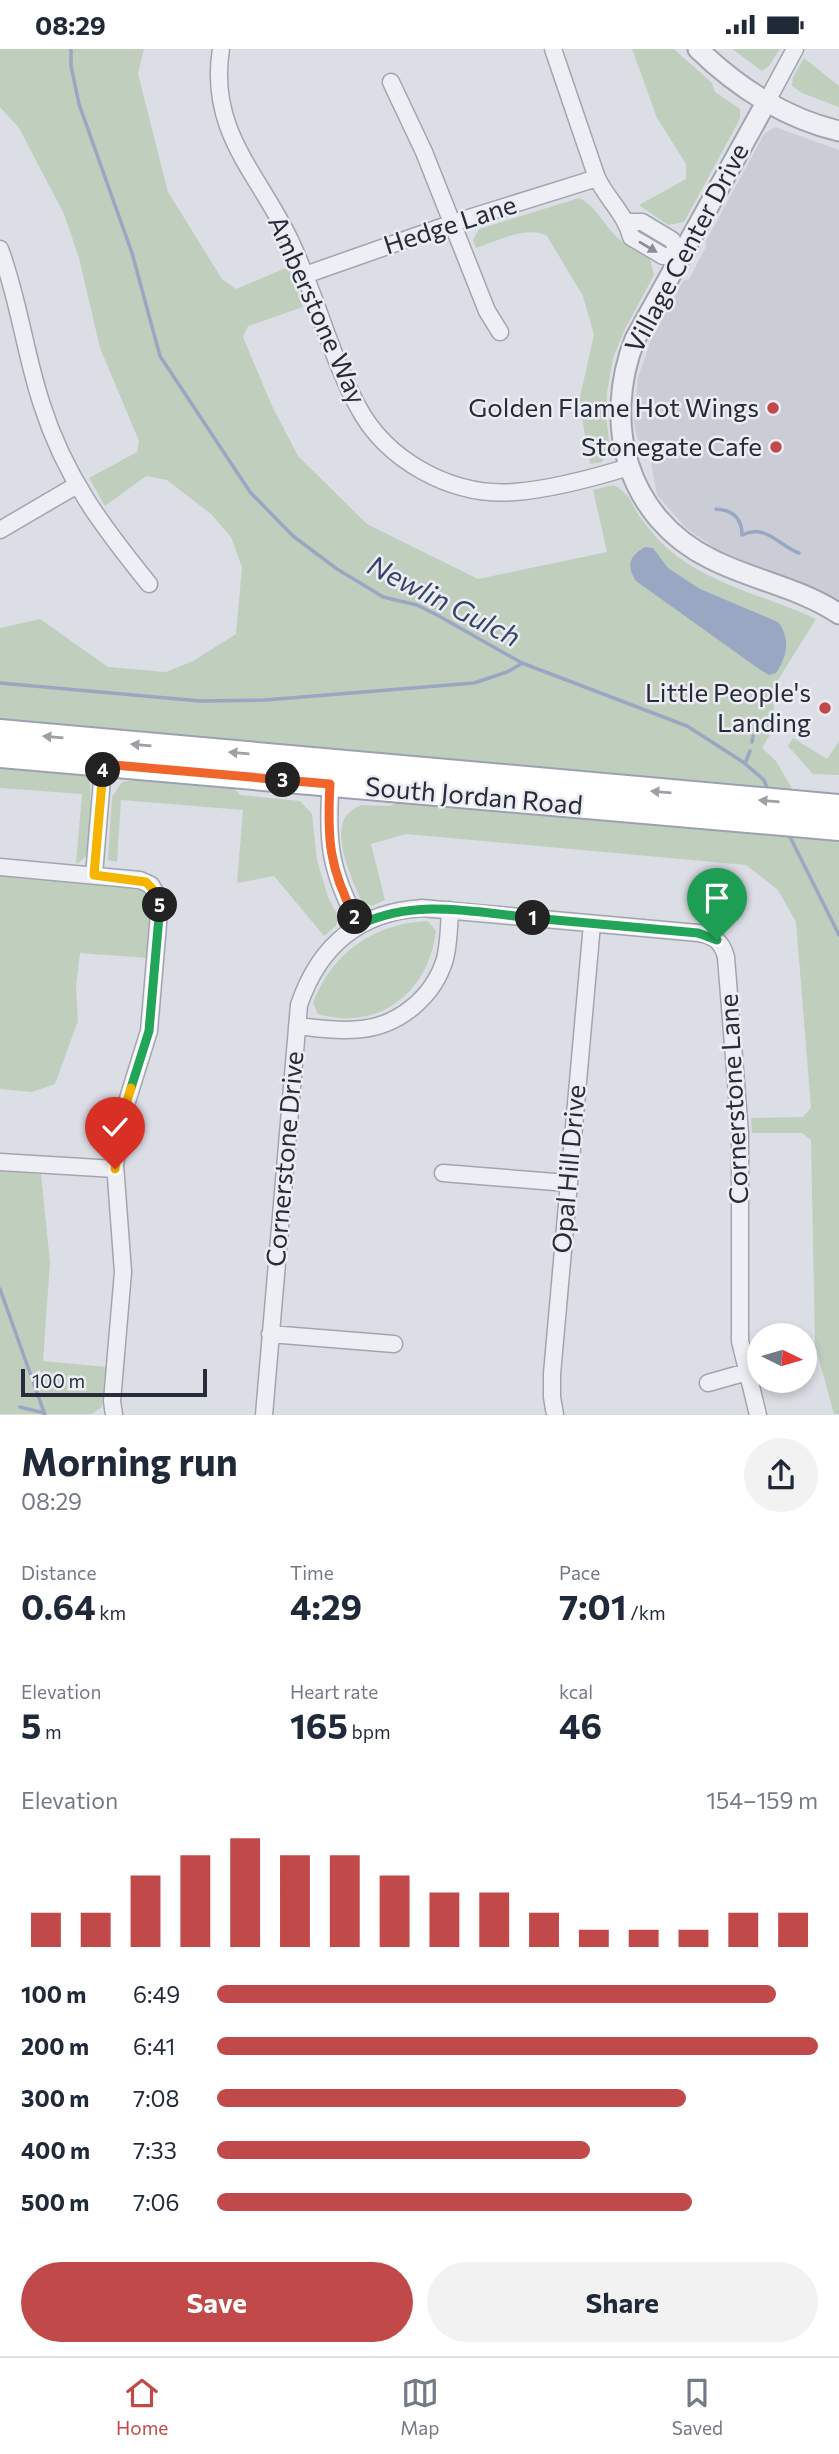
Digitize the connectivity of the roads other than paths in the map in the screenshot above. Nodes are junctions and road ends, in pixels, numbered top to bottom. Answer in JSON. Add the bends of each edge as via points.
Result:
{"nodes":[{"id":1,"x":221,"y":49,"type":"edge"},
{"id":2,"x":553,"y":49,"type":"edge"},
{"id":3,"x":698,"y":49,"type":"edge"},
{"id":4,"x":795,"y":49,"type":"edge"},
{"id":5,"x":391,"y":82,"type":"dead end"},
{"id":6,"x":766,"y":101,"type":"junction"},
{"id":7,"x":839,"y":131,"type":"edge"},
{"id":8,"x":597,"y":179,"type":"junction"},
{"id":9,"x":453,"y":223,"type":"junction"},
{"id":10,"x":0,"y":249,"type":"edge"},
{"id":11,"x":680,"y":255,"type":"junction"},
{"id":12,"x":305,"y":275,"type":"junction"},
{"id":13,"x":500,"y":332,"type":"dead end"},
{"id":14,"x":629,"y":467,"type":"junction"},
{"id":15,"x":77,"y":485,"type":"junction"},
{"id":16,"x":0,"y":530,"type":"edge"},
{"id":17,"x":149,"y":584,"type":"dead end"},
{"id":18,"x":839,"y":614,"type":"edge"},
{"id":19,"x":0,"y":732,"type":"edge"},
{"id":20,"x":104,"y":753,"type":"junction"},
{"id":21,"x":0,"y":755,"type":"edge"},
{"id":22,"x":331,"y":773,"type":"junction"},
{"id":23,"x":839,"y":807,"type":"edge"},
{"id":24,"x":831,"y":827,"type":"edge"},
{"id":25,"x":0,"y":867,"type":"edge"},
{"id":26,"x":94,"y":875,"type":"junction"},
{"id":27,"x":450,"y":910,"type":"junction"},
{"id":28,"x":592,"y":924,"type":"junction"},
{"id":29,"x":359,"y":925,"type":"junction"},
{"id":30,"x":296,"y":1026,"type":"junction"},
{"id":31,"x":0,"y":1162,"type":"edge"},
{"id":32,"x":115,"y":1169,"type":"junction"},
{"id":33,"x":443,"y":1173,"type":"dead end"},
{"id":34,"x":568,"y":1183,"type":"junction"},
{"id":35,"x":270,"y":1335,"type":"junction"},
{"id":36,"x":394,"y":1345,"type":"dead end"},
{"id":37,"x":747,"y":1372,"type":"joint"},
{"id":38,"x":708,"y":1383,"type":"dead end"},
{"id":39,"x":752,"y":1393,"type":"edge"},
{"id":40,"x":114,"y":1415,"type":"edge"},
{"id":41,"x":264,"y":1415,"type":"edge"},
{"id":42,"x":555,"y":1415,"type":"edge"},
{"id":43,"x":758,"y":1415,"type":"edge"}],
"edges":[{"from":1,"to":12,"type":"street","name":"Amberstone Way","via":[[218,89],[228,129]]},
{"from":2,"to":8,"type":"street"},
{"from":3,"to":6,"type":"street"},
{"from":4,"to":6,"type":"street"},
{"from":5,"to":9,"type":"street"},
{"from":6,"to":7,"type":"street"},
{"from":6,"to":11,"type":"street","name":"Village Center Drive"},
{"from":8,"to":9,"type":"street","name":"Hedge Lane"},
{"from":8,"to":11,"type":"street","via":[[628,222],[642,222],[672,240]]},
{"from":9,"to":12,"type":"street","name":"Hedge Lane"},
{"from":9,"to":13,"type":"street","via":[[487,311]]},
{"from":10,"to":15,"type":"street","via":[[42,405]]},
{"from":11,"to":14,"type":"street","name":"Village Center Drive","via":[[635,339],[624,370],[620,416]]},
{"from":12,"to":14,"type":"street","name":"Amberstone Way","via":[[362,414],[390,447],[416,467],[464,487],[514,492]]},
{"from":14,"to":18,"type":"street","name":"Village Center Drive","via":[[651,509],[684,543]]},
{"from":15,"to":16,"type":"street"},
{"from":15,"to":17,"type":"street","via":[[104,529]]},
{"from":20,"to":19,"type":"main road","name":"South Jordan Road","one_way":true},
{"from":20,"to":21,"type":"main road","name":"South Jordan Road"},
{"from":20,"to":22,"type":"main road","name":"South Jordan Road"},
{"from":20,"to":26,"type":"street"},
{"from":23,"to":22,"type":"main road","name":"South Jordan Road","one_way":true},
{"from":22,"to":24,"type":"main road","name":"South Jordan Road"},
{"from":22,"to":29,"type":"street","via":[[331,853],[340,887]]},
{"from":25,"to":26,"type":"street"},
{"from":26,"to":32,"type":"street","via":[[159,884],[149,1031],[122,1117]]},
{"from":27,"to":28,"type":"street","name":"Cornerstone Lane"},
{"from":27,"to":29,"type":"street","name":"Cornerstone Lane","via":[[407,909]]},
{"from":27,"to":30,"type":"street","via":[[439,975],[401,1016],[363,1029]]},
{"from":28,"to":34,"type":"street","name":"Opal Hill Drive"},
{"from":28,"to":37,"type":"street","name":"Cornerstone Lane","via":[[704,934],[724,950],[739,1104],[739,1320]]},
{"from":29,"to":30,"type":"street","name":"Cornerstone Drive","via":[[327,951],[317,966],[299,1005]]},
{"from":30,"to":35,"type":"street","name":"Cornerstone Drive"},
{"from":31,"to":32,"type":"street"},
{"from":32,"to":40,"type":"street","via":[[123,1272]]},
{"from":33,"to":34,"type":"street"},
{"from":34,"to":42,"type":"street","name":"Opal Hill Drive","via":[[552,1374]]},
{"from":35,"to":36,"type":"street"},
{"from":35,"to":41,"type":"street","name":"Cornerstone Drive"},
{"from":37,"to":38,"type":"street"},
{"from":39,"to":43,"type":"street","name":"Cornerstone Lane"}]}
